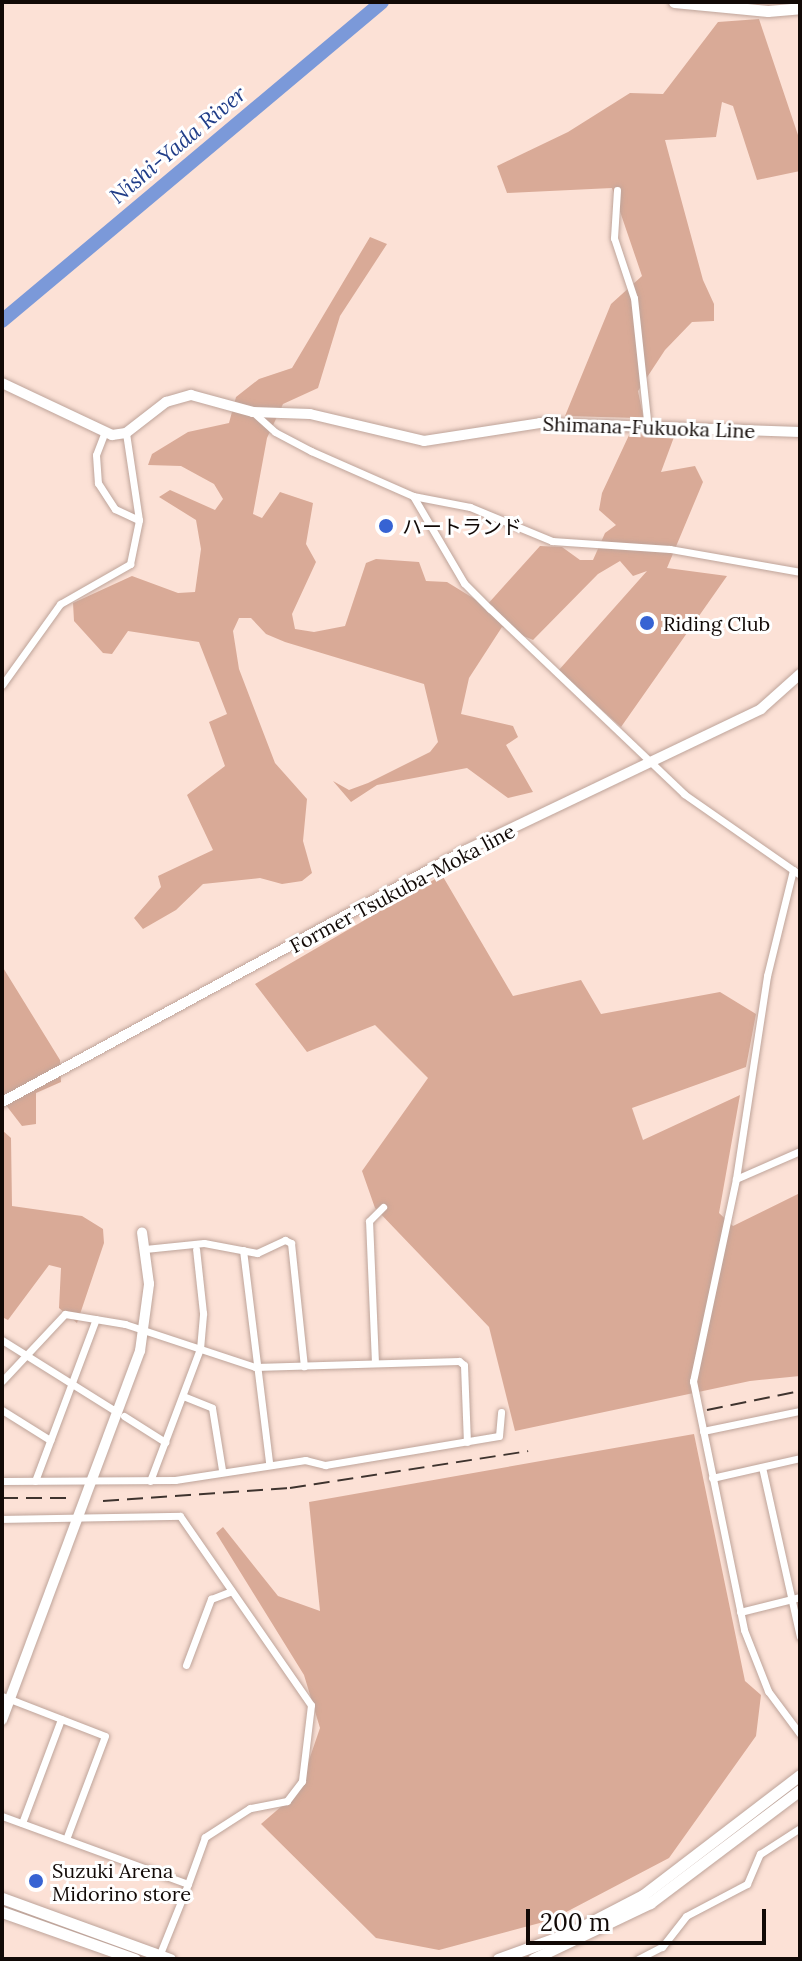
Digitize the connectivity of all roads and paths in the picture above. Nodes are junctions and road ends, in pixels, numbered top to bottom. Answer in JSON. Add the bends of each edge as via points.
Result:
{"nodes":[{"id":1,"x":674,"y":2,"type":"edge"},
{"id":2,"x":800,"y":11,"type":"edge"},
{"id":3,"x":617,"y":190,"type":"dead end"},
{"id":4,"x":2,"y":383,"type":"edge"},
{"id":5,"x":253,"y":412,"type":"junction"},
{"id":6,"x":648,"y":428,"type":"junction"},
{"id":7,"x":800,"y":432,"type":"edge"},
{"id":8,"x":126,"y":433,"type":"junction"},
{"id":9,"x":104,"y":434,"type":"junction"},
{"id":10,"x":413,"y":496,"type":"junction"},
{"id":11,"x":139,"y":520,"type":"junction"},
{"id":12,"x":800,"y":572,"type":"edge"},
{"id":13,"x":800,"y":674,"type":"edge"},
{"id":14,"x":2,"y":685,"type":"edge"},
{"id":15,"x":650,"y":763,"type":"junction"},
{"id":16,"x":796,"y":872,"type":"edge"},
{"id":17,"x":2,"y":1102,"type":"edge"},
{"id":18,"x":800,"y":1151,"type":"edge"},
{"id":19,"x":736,"y":1179,"type":"junction"},
{"id":20,"x":383,"y":1207,"type":"dead end"},
{"id":21,"x":142,"y":1232,"type":"dead end"},
{"id":22,"x":145,"y":1249,"type":"junction"},
{"id":23,"x":196,"y":1249,"type":"dead end"},
{"id":24,"x":243,"y":1250,"type":"junction"},
{"id":25,"x":96,"y":1319,"type":"junction"},
{"id":26,"x":145,"y":1330,"type":"junction"},
{"id":27,"x":2,"y":1340,"type":"edge"},
{"id":28,"x":200,"y":1349,"type":"junction"},
{"id":29,"x":27,"y":1356,"type":"junction"},
{"id":30,"x":375,"y":1363,"type":"junction"},
{"id":31,"x":304,"y":1366,"type":"junction"},
{"id":32,"x":255,"y":1367,"type":"junction"},
{"id":33,"x":2,"y":1381,"type":"edge"},
{"id":34,"x":72,"y":1383,"type":"junction"},
{"id":35,"x":183,"y":1396,"type":"junction"},
{"id":36,"x":112,"y":1409,"type":"dead end"},
{"id":37,"x":2,"y":1410,"type":"edge"},
{"id":38,"x":800,"y":1411,"type":"edge"},
{"id":39,"x":501,"y":1412,"type":"dead end"},
{"id":40,"x":124,"y":1416,"type":"dead end"},
{"id":41,"x":703,"y":1431,"type":"junction"},
{"id":42,"x":50,"y":1440,"type":"junction"},
{"id":43,"x":165,"y":1442,"type":"junction"},
{"id":44,"x":467,"y":1442,"type":"junction"},
{"id":45,"x":800,"y":1458,"type":"edge"},
{"id":46,"x":269,"y":1463,"type":"junction"},
{"id":47,"x":762,"y":1467,"type":"junction"},
{"id":48,"x":222,"y":1470,"type":"junction"},
{"id":49,"x":712,"y":1478,"type":"junction"},
{"id":50,"x":2,"y":1481,"type":"edge"},
{"id":51,"x":35,"y":1481,"type":"junction"},
{"id":52,"x":93,"y":1481,"type":"junction"},
{"id":53,"x":150,"y":1481,"type":"junction"},
{"id":54,"x":2,"y":1519,"type":"edge"},
{"id":55,"x":78,"y":1519,"type":"junction"},
{"id":56,"x":232,"y":1591,"type":"junction"},
{"id":57,"x":800,"y":1597,"type":"edge"},
{"id":58,"x":789,"y":1600,"type":"junction"},
{"id":59,"x":740,"y":1612,"type":"junction"},
{"id":60,"x":800,"y":1637,"type":"edge"},
{"id":61,"x":186,"y":1665,"type":"dead end"},
{"id":62,"x":6,"y":1698,"type":"edge"},
{"id":63,"x":61,"y":1719,"type":"junction"},
{"id":64,"x":2,"y":1720,"type":"edge"},
{"id":65,"x":800,"y":1734,"type":"edge"},
{"id":66,"x":800,"y":1775,"type":"edge"},
{"id":67,"x":800,"y":1790,"type":"edge"},
{"id":68,"x":2,"y":1816,"type":"edge"},
{"id":69,"x":22,"y":1823,"type":"junction"},
{"id":70,"x":800,"y":1828,"type":"edge"},
{"id":71,"x":66,"y":1839,"type":"junction"},
{"id":72,"x":188,"y":1884,"type":"junction"},
{"id":73,"x":2,"y":1898,"type":"edge"},
{"id":74,"x":2,"y":1912,"type":"edge"},
{"id":75,"x":164,"y":1958,"type":"edge"},
{"id":76,"x":135,"y":1959,"type":"edge"},
{"id":77,"x":498,"y":1959,"type":"edge"},
{"id":78,"x":533,"y":1959,"type":"edge"},
{"id":79,"x":638,"y":1959,"type":"edge"}],
"edges":[{"from":1,"to":2,"type":"main road"},
{"from":3,"to":6,"type":"street","via":[[614,238],[634,298]]},
{"from":4,"to":9,"type":"street"},
{"from":5,"to":6,"type":"street","name":"Shimana-Fukuoka Line","via":[[310,414],[424,441],[540,423]]},
{"from":5,"to":8,"type":"street","name":"Shimana-Fukuoka Line","via":[[186,396],[166,402]]},
{"from":5,"to":10,"type":"street","via":[[275,432],[311,451]]},
{"from":6,"to":7,"type":"street","name":"Shimana-Fukuoka Line"},
{"from":8,"to":9,"type":"street"},
{"from":8,"to":11,"type":"street"},
{"from":9,"to":11,"type":"street","via":[[96,455],[98,483],[115,509]]},
{"from":10,"to":12,"type":"street","via":[[470,507],[552,541],[670,549]]},
{"from":10,"to":15,"type":"street","via":[[464,583]]},
{"from":11,"to":14,"type":"street","via":[[127,569],[60,604]]},
{"from":13,"to":15,"type":"street","name":"Former Tsukuba-Moka line","via":[[761,709]]},
{"from":15,"to":16,"type":"street"},
{"from":15,"to":17,"type":"street","name":"Former Tsukuba-Moka line","via":[[454,856]]},
{"from":16,"to":19,"type":"street","via":[[767,976]]},
{"from":18,"to":19,"type":"street"},
{"from":19,"to":41,"type":"street","via":[[693,1381]]},
{"from":20,"to":30,"type":"street","via":[[369,1221]]},
{"from":21,"to":22,"type":"street"},
{"from":22,"to":24,"type":"street","via":[[204,1243]]},
{"from":22,"to":26,"type":"street"},
{"from":23,"to":28,"type":"street","via":[[203,1313]]},
{"from":24,"to":31,"type":"street","via":[[257,1253],[285,1240],[291,1243]]},
{"from":24,"to":32,"type":"street"},
{"from":25,"to":26,"type":"street"},
{"from":25,"to":29,"type":"street","via":[[58,1315]]},
{"from":25,"to":34,"type":"street"},
{"from":26,"to":28,"type":"street"},
{"from":26,"to":52,"type":"street"},
{"from":27,"to":29,"type":"street"},
{"from":28,"to":32,"type":"street"},
{"from":28,"to":35,"type":"street"},
{"from":29,"to":33,"type":"street"},
{"from":29,"to":34,"type":"street"},
{"from":30,"to":31,"type":"street"},
{"from":30,"to":44,"type":"street","via":[[464,1365]]},
{"from":31,"to":32,"type":"street"},
{"from":32,"to":46,"type":"street"},
{"from":34,"to":36,"type":"street"},
{"from":34,"to":42,"type":"street"},
{"from":35,"to":43,"type":"street"},
{"from":35,"to":48,"type":"street","via":[[212,1408]]},
{"from":37,"to":42,"type":"street"},
{"from":38,"to":41,"type":"street"},
{"from":39,"to":44,"type":"street","via":[[499,1436]]},
{"from":40,"to":43,"type":"street"},
{"from":41,"to":49,"type":"street"},
{"from":42,"to":51,"type":"street"},
{"from":43,"to":53,"type":"street"},
{"from":44,"to":46,"type":"street","via":[[325,1465],[305,1460]]},
{"from":45,"to":47,"type":"street"},
{"from":46,"to":48,"type":"street"},
{"from":47,"to":49,"type":"street"},
{"from":47,"to":58,"type":"street"},
{"from":48,"to":53,"type":"street"},
{"from":49,"to":59,"type":"street"},
{"from":50,"to":51,"type":"street"},
{"from":51,"to":52,"type":"street"},
{"from":52,"to":53,"type":"street"},
{"from":52,"to":55,"type":"street"},
{"from":54,"to":55,"type":"street"},
{"from":55,"to":56,"type":"street","via":[[180,1516]]},
{"from":55,"to":62,"type":"street"},
{"from":56,"to":61,"type":"street","via":[[211,1599]]},
{"from":56,"to":72,"type":"street","via":[[311,1705],[302,1781],[287,1801],[250,1808],[205,1837]]},
{"from":57,"to":58,"type":"street"},
{"from":58,"to":59,"type":"street"},
{"from":58,"to":60,"type":"street"},
{"from":59,"to":65,"type":"street","via":[[768,1691]]},
{"from":62,"to":63,"type":"street"},
{"from":62,"to":64,"type":"street"},
{"from":63,"to":69,"type":"street"},
{"from":63,"to":71,"type":"street","via":[[105,1736]]},
{"from":66,"to":77,"type":"main road","via":[[643,1895],[570,1933]]},
{"from":67,"to":78,"type":"main road","via":[[650,1903]]},
{"from":68,"to":69,"type":"street"},
{"from":69,"to":71,"type":"street"},
{"from":70,"to":79,"type":"street","via":[[760,1854],[747,1884],[686,1916],[662,1947]]},
{"from":71,"to":72,"type":"street"},
{"from":72,"to":75,"type":"street"},
{"from":73,"to":75,"type":"main road"},
{"from":74,"to":76,"type":"main road"}]}
